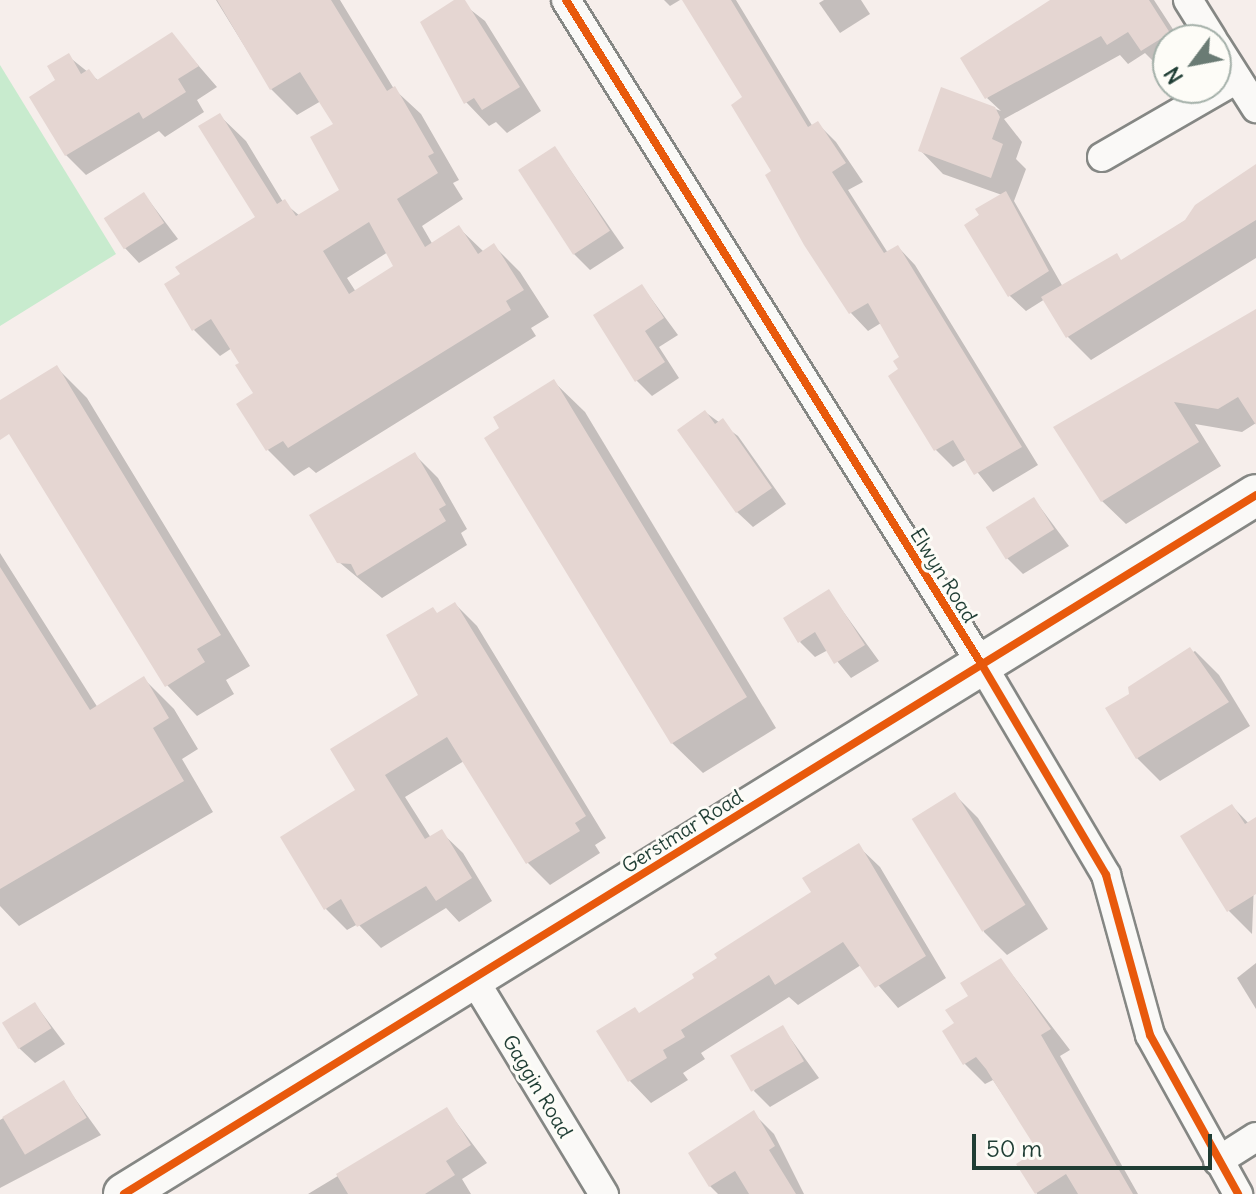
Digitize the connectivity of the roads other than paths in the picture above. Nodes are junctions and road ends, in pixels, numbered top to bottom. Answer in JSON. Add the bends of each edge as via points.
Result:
{"nodes":[{"id":1,"x":566,"y":0,"type":"edge"},
{"id":2,"x":1188,"y":0,"type":"edge"},
{"id":3,"x":1203,"y":24,"type":"edge"},
{"id":4,"x":1232,"y":71,"type":"edge"},
{"id":5,"x":1237,"y":79,"type":"junction"},
{"id":6,"x":1256,"y":108,"type":"edge"},
{"id":7,"x":1102,"y":157,"type":"dead end"},
{"id":8,"x":1256,"y":495,"type":"edge"},
{"id":9,"x":982,"y":665,"type":"junction"},
{"id":10,"x":473,"y":978,"type":"junction"},
{"id":11,"x":1256,"y":1137,"type":"edge"},
{"id":12,"x":1218,"y":1161,"type":"junction"},
{"id":13,"x":124,"y":1194,"type":"edge"},
{"id":14,"x":604,"y":1194,"type":"edge"},
{"id":15,"x":1238,"y":1194,"type":"edge"}],
"edges":[{"from":1,"to":9,"type":"street","name":"Elwyn Road"},
{"from":2,"to":3,"type":"street"},
{"from":4,"to":5,"type":"street"},
{"from":5,"to":6,"type":"street"},
{"from":5,"to":7,"type":"street"},
{"from":8,"to":9,"type":"street","name":"Gerstmar Road"},
{"from":9,"to":10,"type":"street","name":"Gerstmar Road"},
{"from":9,"to":12,"type":"street","name":"Elwyn Road","via":[[1106,875],[1150,1035]]},
{"from":10,"to":13,"type":"street","name":"Gerstmar Road"},
{"from":10,"to":14,"type":"street","name":"Gaggin Road"},
{"from":11,"to":12,"type":"street"},
{"from":12,"to":15,"type":"street","name":"Elwyn Road"}]}
